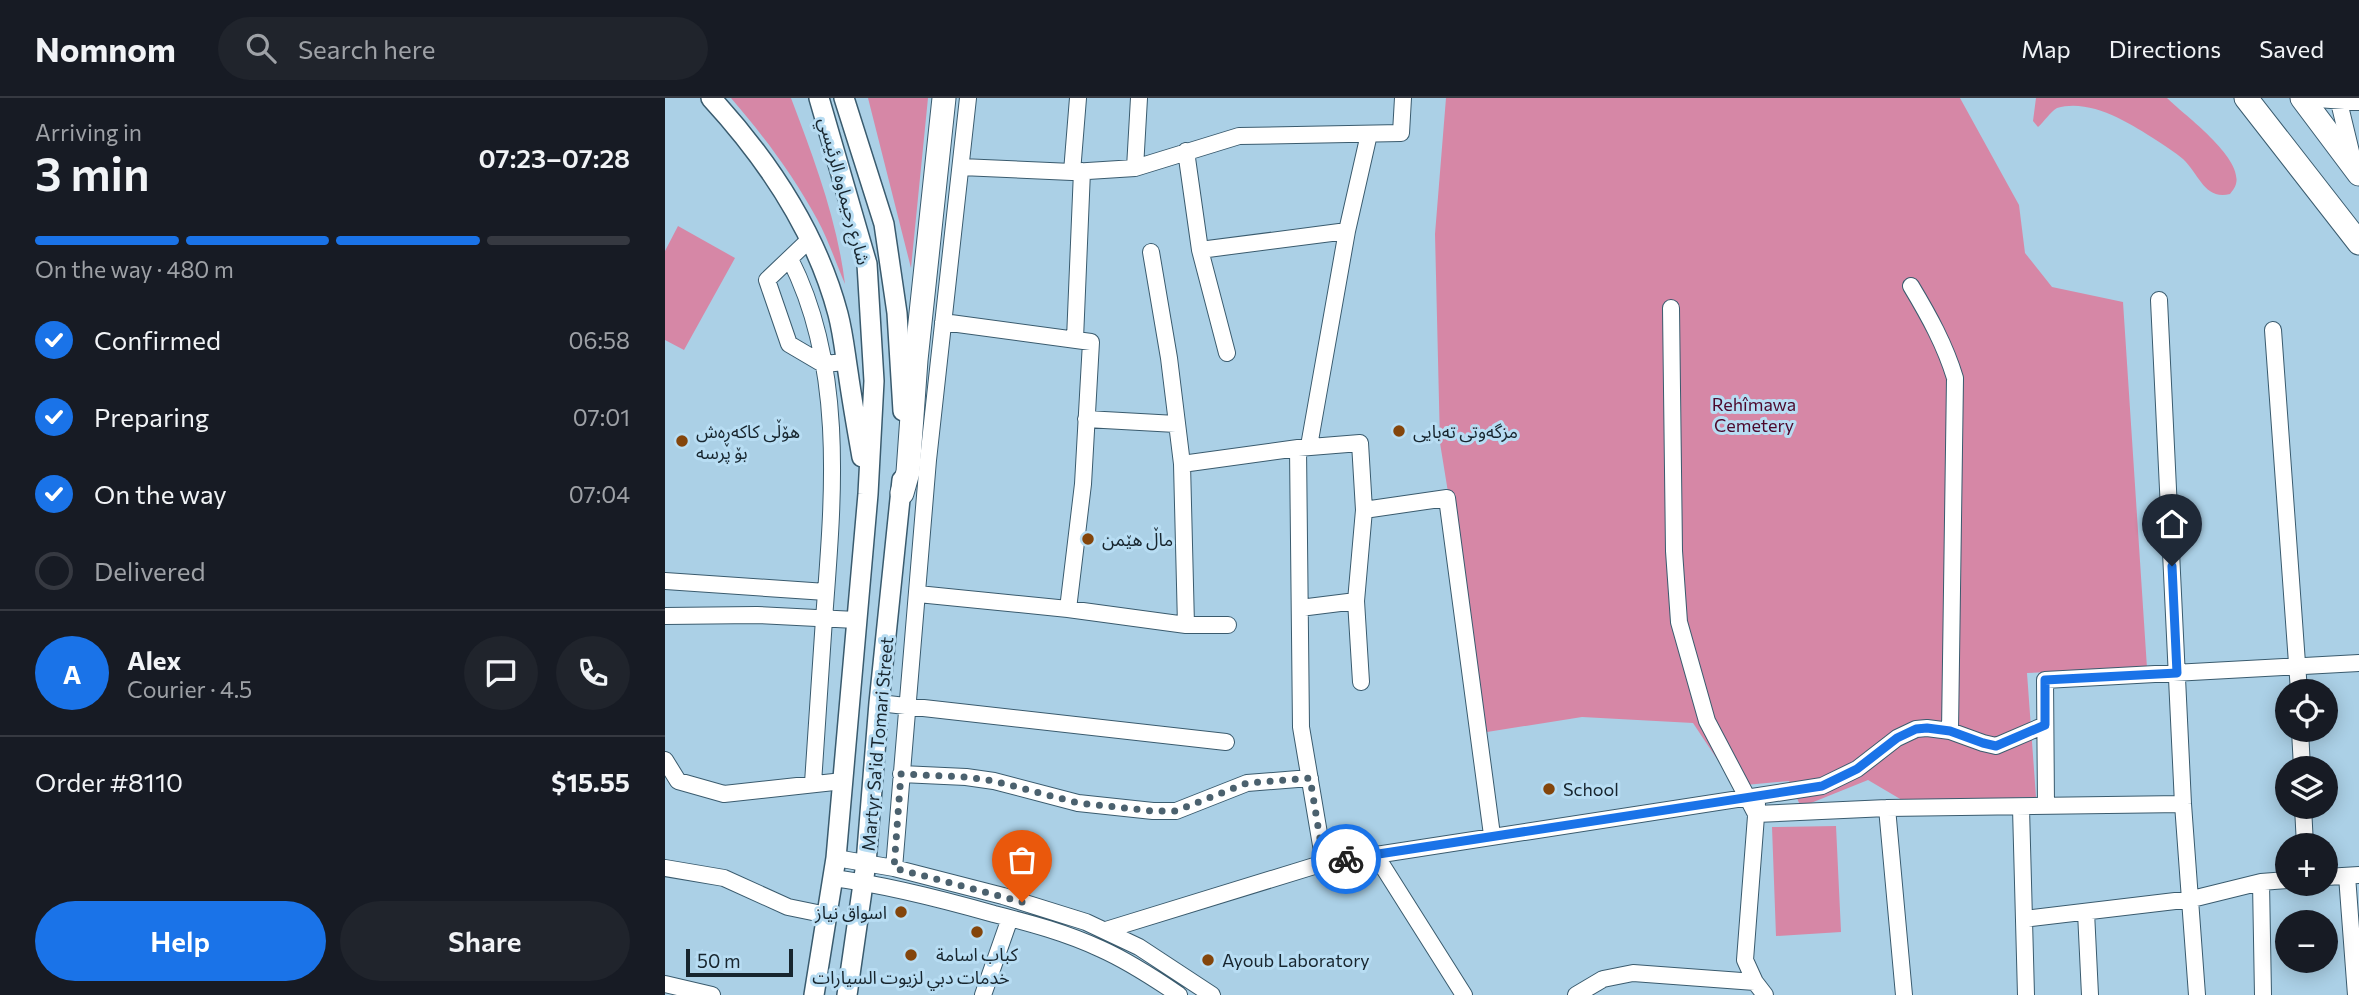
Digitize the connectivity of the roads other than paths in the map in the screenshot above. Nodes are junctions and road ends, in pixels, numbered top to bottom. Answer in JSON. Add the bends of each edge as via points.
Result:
{"nodes":[{"id":1,"x":712,"y":98,"type":"edge"},
{"id":2,"x":819,"y":98,"type":"edge"},
{"id":3,"x":844,"y":98,"type":"edge"},
{"id":4,"x":944,"y":98,"type":"edge"},
{"id":5,"x":968,"y":98,"type":"edge"},
{"id":6,"x":1078,"y":98,"type":"edge"},
{"id":7,"x":1139,"y":98,"type":"edge"},
{"id":8,"x":1403,"y":98,"type":"edge"},
{"id":9,"x":2246,"y":98,"type":"edge"},
{"id":10,"x":2303,"y":98,"type":"edge"},
{"id":11,"x":2338,"y":100,"type":"edge"},
{"id":12,"x":2359,"y":102,"type":"edge"},
{"id":13,"x":1369,"y":134,"type":"junction"},
{"id":14,"x":1186,"y":151,"type":"junction"},
{"id":15,"x":961,"y":167,"type":"junction"},
{"id":16,"x":1135,"y":168,"type":"junction"},
{"id":17,"x":1077,"y":172,"type":"junction"},
{"id":18,"x":2357,"y":172,"type":"edge"},
{"id":19,"x":1347,"y":231,"type":"junction"},
{"id":20,"x":810,"y":239,"type":"junction"},
{"id":21,"x":2359,"y":243,"type":"edge"},
{"id":22,"x":1200,"y":250,"type":"junction"},
{"id":23,"x":1151,"y":252,"type":"dead end"},
{"id":24,"x":790,"y":258,"type":"junction"},
{"id":25,"x":1912,"y":286,"type":"dead end"},
{"id":26,"x":2159,"y":300,"type":"dead end"},
{"id":27,"x":1671,"y":308,"type":"dead end"},
{"id":28,"x":943,"y":322,"type":"junction"},
{"id":29,"x":2273,"y":330,"type":"dead end"},
{"id":30,"x":1075,"y":339,"type":"junction"},
{"id":31,"x":1227,"y":353,"type":"dead end"},
{"id":32,"x":846,"y":362,"type":"junction"},
{"id":33,"x":823,"y":364,"type":"junction"},
{"id":34,"x":1086,"y":419,"type":"junction"},
{"id":35,"x":1176,"y":424,"type":"junction"},
{"id":36,"x":1304,"y":447,"type":"junction"},
{"id":37,"x":1182,"y":464,"type":"junction"},
{"id":38,"x":902,"y":493,"type":"junction"},
{"id":39,"x":868,"y":494,"type":"junction"},
{"id":40,"x":1364,"y":510,"type":"junction"},
{"id":41,"x":665,"y":581,"type":"edge"},
{"id":42,"x":826,"y":592,"type":"junction"},
{"id":43,"x":918,"y":594,"type":"junction"},
{"id":44,"x":1356,"y":601,"type":"junction"},
{"id":45,"x":1300,"y":608,"type":"junction"},
{"id":46,"x":1067,"y":609,"type":"junction"},
{"id":47,"x":665,"y":616,"type":"edge"},
{"id":48,"x":824,"y":618,"type":"junction"},
{"id":49,"x":856,"y":620,"type":"junction"},
{"id":50,"x":1186,"y":625,"type":"junction"},
{"id":51,"x":1228,"y":625,"type":"dead end"},
{"id":52,"x":2359,"y":663,"type":"edge"},
{"id":53,"x":2298,"y":666,"type":"junction"},
{"id":54,"x":2177,"y":673,"type":"junction"},
{"id":55,"x":2299,"y":679,"type":"edge"},
{"id":56,"x":1361,"y":682,"type":"dead end"},
{"id":57,"x":879,"y":703,"type":"junction"},
{"id":58,"x":909,"y":706,"type":"junction"},
{"id":59,"x":2045,"y":725,"type":"junction"},
{"id":60,"x":1950,"y":731,"type":"junction"},
{"id":61,"x":1226,"y":742,"type":"dead end"},
{"id":62,"x":665,"y":760,"type":"edge"},
{"id":63,"x":901,"y":774,"type":"junction"},
{"id":64,"x":1310,"y":778,"type":"junction"},
{"id":65,"x":843,"y":781,"type":"junction"},
{"id":66,"x":813,"y":783,"type":"junction"},
{"id":67,"x":1753,"y":798,"type":"junction"},
{"id":68,"x":2183,"y":804,"type":"junction"},
{"id":69,"x":2046,"y":806,"type":"junction"},
{"id":70,"x":1887,"y":808,"type":"junction"},
{"id":71,"x":2021,"y":808,"type":"junction"},
{"id":72,"x":1756,"y":814,"type":"junction"},
{"id":73,"x":1492,"y":835,"type":"junction"},
{"id":74,"x":1375,"y":854,"type":"junction"},
{"id":75,"x":1324,"y":863,"type":"junction"},
{"id":76,"x":665,"y":868,"type":"edge"},
{"id":77,"x":834,"y":868,"type":"junction"},
{"id":78,"x":894,"y":868,"type":"junction"},
{"id":79,"x":865,"y":873,"type":"junction"},
{"id":80,"x":2353,"y":875,"type":"edge"},
{"id":81,"x":2275,"y":881,"type":"edge"},
{"id":82,"x":2261,"y":882,"type":"junction"},
{"id":83,"x":2192,"y":900,"type":"junction"},
{"id":84,"x":2086,"y":912,"type":"junction"},
{"id":85,"x":827,"y":915,"type":"junction"},
{"id":86,"x":1010,"y":918,"type":"junction"},
{"id":87,"x":2024,"y":919,"type":"junction"},
{"id":88,"x":2355,"y":928,"type":"edge"},
{"id":89,"x":1106,"y":930,"type":"junction"},
{"id":90,"x":1745,"y":960,"type":"junction"},
{"id":91,"x":1732,"y":980,"type":"junction"},
{"id":92,"x":665,"y":984,"type":"edge"},
{"id":93,"x":1760,"y":988,"type":"edge"},
{"id":94,"x":712,"y":995,"type":"edge"},
{"id":95,"x":814,"y":995,"type":"edge"},
{"id":96,"x":847,"y":995,"type":"edge"},
{"id":97,"x":983,"y":995,"type":"edge"},
{"id":98,"x":1179,"y":995,"type":"edge"},
{"id":99,"x":1212,"y":995,"type":"edge"},
{"id":100,"x":1464,"y":995,"type":"edge"},
{"id":101,"x":1576,"y":995,"type":"edge"},
{"id":102,"x":1723,"y":995,"type":"edge"},
{"id":103,"x":1904,"y":995,"type":"edge"},
{"id":104,"x":2026,"y":995,"type":"edge"},
{"id":105,"x":2090,"y":995,"type":"edge"},
{"id":106,"x":2197,"y":995,"type":"edge"},
{"id":107,"x":2263,"y":995,"type":"edge"},
{"id":108,"x":2356,"y":995,"type":"edge"}],
"edges":[{"from":1,"to":20,"type":"main road","via":[[759,153]]},
{"from":2,"to":39,"type":"main road","name":"شارع رحيماوه الرئيسي","via":[[867,264],[874,381]]},
{"from":3,"to":38,"type":"main road","name":"شارع رحيماوه الرئيسي","via":[[884,224],[903,392]]},
{"from":4,"to":38,"type":"highway","via":[[908,472]]},
{"from":5,"to":15,"type":"street"},
{"from":6,"to":17,"type":"street"},
{"from":7,"to":16,"type":"street"},
{"from":8,"to":13,"type":"street","via":[[1401,133]]},
{"from":9,"to":21,"type":"highway"},
{"from":10,"to":11,"type":"street"},
{"from":10,"to":18,"type":"highway"},
{"from":11,"to":12,"type":"street"},
{"from":11,"to":18,"type":"street"},
{"from":13,"to":14,"type":"street","via":[[1239,136]]},
{"from":13,"to":19,"type":"street"},
{"from":14,"to":16,"type":"street"},
{"from":14,"to":22,"type":"street"},
{"from":15,"to":17,"type":"street"},
{"from":15,"to":28,"type":"street"},
{"from":16,"to":17,"type":"street"},
{"from":17,"to":30,"type":"street"},
{"from":19,"to":22,"type":"street"},
{"from":19,"to":36,"type":"street"},
{"from":20,"to":24,"type":"street"},
{"from":20,"to":32,"type":"main road","via":[[839,317]]},
{"from":22,"to":31,"type":"street"},
{"from":23,"to":35,"type":"street"},
{"from":24,"to":33,"type":"street","via":[[816,323]]},
{"from":24,"to":33,"type":"street","via":[[767,280],[789,344]]},
{"from":25,"to":60,"type":"street","via":[[1937,330],[1955,378]]},
{"from":26,"to":54,"type":"street"},
{"from":27,"to":67,"type":"street","via":[[1679,622],[1707,721]]},
{"from":28,"to":30,"type":"street"},
{"from":28,"to":43,"type":"street"},
{"from":29,"to":53,"type":"street"},
{"from":30,"to":34,"type":"street","via":[[1091,342]]},
{"from":32,"to":33,"type":"street"},
{"from":32,"to":39,"type":"main road"},
{"from":33,"to":42,"type":"street","via":[[832,498]]},
{"from":34,"to":35,"type":"street"},
{"from":34,"to":46,"type":"street"},
{"from":35,"to":37,"type":"street"},
{"from":36,"to":37,"type":"street"},
{"from":36,"to":40,"type":"street","via":[[1360,443]]},
{"from":36,"to":45,"type":"street"},
{"from":37,"to":50,"type":"street"},
{"from":38,"to":57,"type":"main road","name":"Martyr Sa'id Tomari Street"},
{"from":39,"to":49,"type":"main road","name":"Martyr Sa'id Tomari Street"},
{"from":40,"to":44,"type":"street"},
{"from":40,"to":73,"type":"street","via":[[1447,498]]},
{"from":41,"to":42,"type":"street"},
{"from":42,"to":48,"type":"street"},
{"from":43,"to":46,"type":"street"},
{"from":43,"to":58,"type":"street"},
{"from":44,"to":45,"type":"street"},
{"from":44,"to":56,"type":"street"},
{"from":45,"to":64,"type":"street","via":[[1300,727]]},
{"from":46,"to":50,"type":"street"},
{"from":47,"to":48,"type":"street"},
{"from":48,"to":49,"type":"street"},
{"from":48,"to":66,"type":"street"},
{"from":49,"to":65,"type":"main road","name":"Martyr Sa'id Tomari Street"},
{"from":50,"to":51,"type":"street"},
{"from":52,"to":53,"type":"street"},
{"from":53,"to":54,"type":"street"},
{"from":53,"to":55,"type":"street"},
{"from":54,"to":59,"type":"street","via":[[2045,680]]},
{"from":54,"to":68,"type":"street"},
{"from":57,"to":58,"type":"street"},
{"from":57,"to":79,"type":"main road","name":"Martyr Sa'id Tomari Street"},
{"from":58,"to":61,"type":"street"},
{"from":58,"to":63,"type":"street"},
{"from":59,"to":60,"type":"street","via":[[1996,746]]},
{"from":59,"to":69,"type":"street"},
{"from":60,"to":67,"type":"street","via":[[1927,728],[1906,733],[1872,759],[1822,786]]},
{"from":62,"to":66,"type":"street","via":[[678,781],[724,794]]},
{"from":63,"to":64,"type":"street","via":[[985,779],[1078,803],[1153,811],[1176,811],[1247,783]]},
{"from":63,"to":78,"type":"street"},
{"from":64,"to":75,"type":"street"},
{"from":65,"to":66,"type":"street"},
{"from":65,"to":77,"type":"main road","name":"Martyr Sa'id Tomari Street"},
{"from":67,"to":72,"type":"street"},
{"from":67,"to":73,"type":"street"},
{"from":68,"to":69,"type":"street"},
{"from":68,"to":83,"type":"street"},
{"from":69,"to":71,"type":"street"},
{"from":70,"to":71,"type":"street"},
{"from":70,"to":72,"type":"street"},
{"from":70,"to":103,"type":"street"},
{"from":71,"to":87,"type":"street"},
{"from":72,"to":90,"type":"street"},
{"from":73,"to":74,"type":"street"},
{"from":74,"to":75,"type":"street"},
{"from":74,"to":100,"type":"street"},
{"from":75,"to":89,"type":"street"},
{"from":76,"to":85,"type":"street","via":[[724,878],[788,907]]},
{"from":77,"to":79,"type":"street"},
{"from":77,"to":85,"type":"main road","name":"Martyr Sa'id Tomari Street"},
{"from":78,"to":79,"type":"street"},
{"from":78,"to":89,"type":"street","via":[[1061,913]]},
{"from":79,"to":86,"type":"street"},
{"from":79,"to":96,"type":"main road","name":"Martyr Sa'id Tomari Street"},
{"from":80,"to":88,"type":"street"},
{"from":81,"to":82,"type":"street"},
{"from":82,"to":83,"type":"street"},
{"from":82,"to":107,"type":"street"},
{"from":83,"to":84,"type":"street"},
{"from":83,"to":106,"type":"street"},
{"from":84,"to":87,"type":"street"},
{"from":84,"to":105,"type":"street"},
{"from":85,"to":95,"type":"main road","name":"Martyr Sa'id Tomari Street"},
{"from":86,"to":97,"type":"street"},
{"from":86,"to":98,"type":"street","via":[[1101,949]]},
{"from":87,"to":104,"type":"street"},
{"from":88,"to":108,"type":"street"},
{"from":89,"to":99,"type":"street"},
{"from":90,"to":91,"type":"street"},
{"from":90,"to":93,"type":"street"},
{"from":91,"to":93,"type":"street"},
{"from":91,"to":101,"type":"street","via":[[1624,974],[1603,979]]},
{"from":91,"to":102,"type":"street"},
{"from":92,"to":94,"type":"street"}]}
